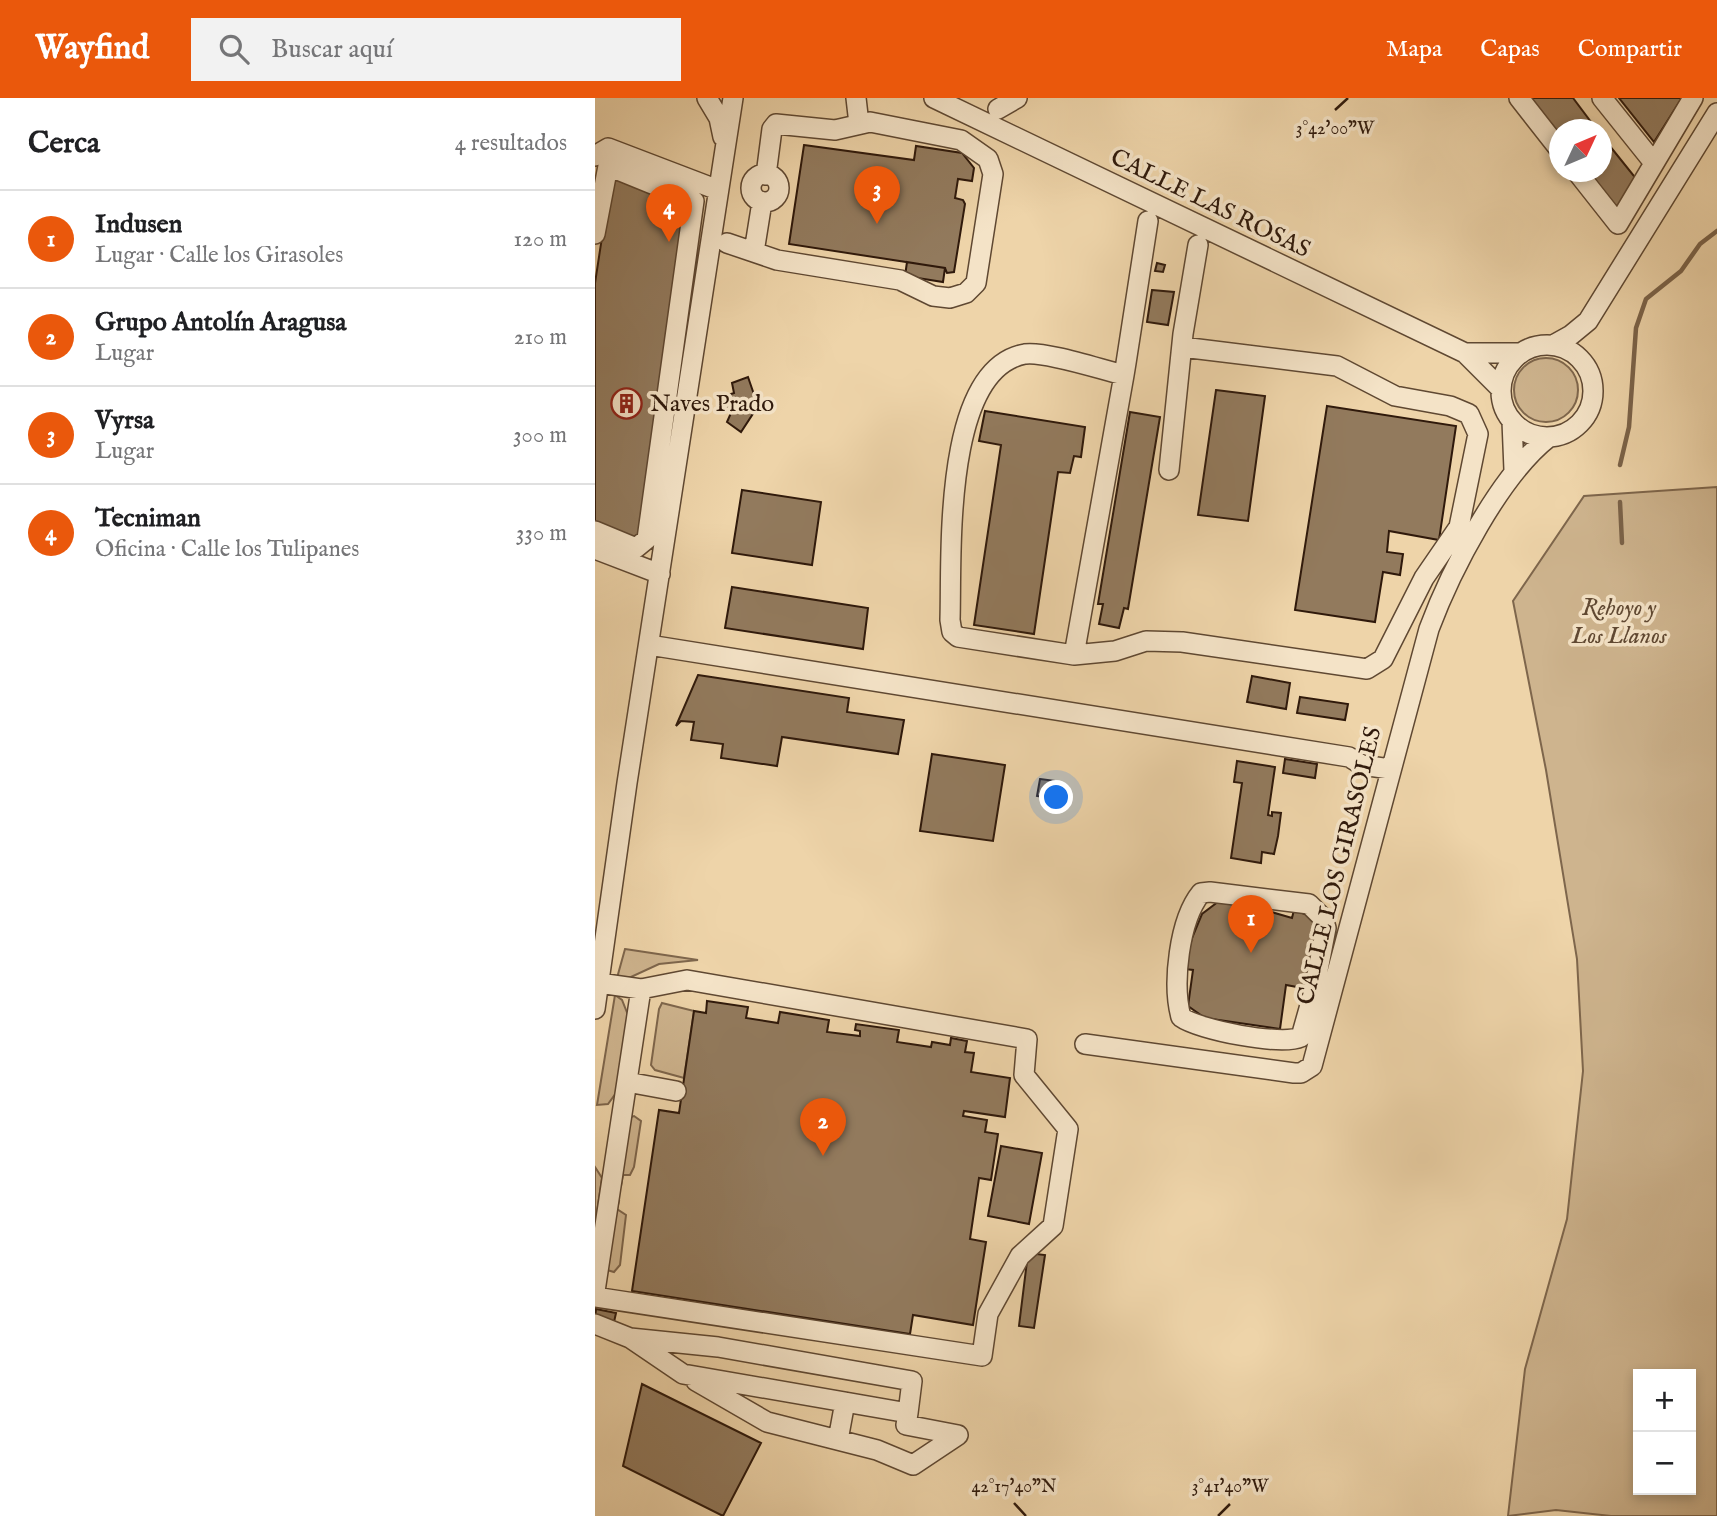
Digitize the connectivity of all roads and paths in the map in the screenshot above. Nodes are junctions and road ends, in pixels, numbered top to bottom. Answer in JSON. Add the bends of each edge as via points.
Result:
{"nodes":[{"id":1,"x":707,"y":98,"type":"edge"},
{"id":2,"x":733,"y":98,"type":"edge"},
{"id":3,"x":856,"y":98,"type":"edge"},
{"id":4,"x":934,"y":98,"type":"edge"},
{"id":5,"x":1519,"y":98,"type":"edge"},
{"id":6,"x":1602,"y":98,"type":"edge"},
{"id":7,"x":1693,"y":98,"type":"edge"},
{"id":8,"x":1717,"y":113,"type":"edge"},
{"id":9,"x":859,"y":124,"type":"junction"},
{"id":10,"x":1549,"y":136,"type":"edge"},
{"id":11,"x":725,"y":142,"type":"junction"},
{"id":12,"x":595,"y":156,"type":"edge"},
{"id":13,"x":1654,"y":163,"type":"junction"},
{"id":14,"x":1585,"y":182,"type":"edge"},
{"id":15,"x":718,"y":190,"type":"junction"},
{"id":16,"x":1148,"y":221,"type":"dead end"},
{"id":17,"x":596,"y":223,"type":"edge"},
{"id":18,"x":727,"y":243,"type":"dead end"},
{"id":19,"x":1198,"y":245,"type":"dead end"},
{"id":20,"x":754,"y":252,"type":"junction"},
{"id":21,"x":1588,"y":321,"type":"junction"},
{"id":22,"x":1553,"y":345,"type":"junction"},
{"id":23,"x":1182,"y":347,"type":"junction"},
{"id":24,"x":1465,"y":352,"type":"junction"},
{"id":25,"x":1521,"y":353,"type":"junction"},
{"id":26,"x":1586,"y":365,"type":"junction"},
{"id":27,"x":1124,"y":375,"type":"junction"},
{"id":28,"x":1501,"y":389,"type":"junction"},
{"id":29,"x":1512,"y":421,"type":"junction"},
{"id":30,"x":1549,"y":437,"type":"junction"},
{"id":31,"x":1169,"y":470,"type":"dead end"},
{"id":32,"x":1514,"y":470,"type":"junction"},
{"id":33,"x":595,"y":531,"type":"edge"},
{"id":34,"x":595,"y":549,"type":"edge"},
{"id":35,"x":660,"y":574,"type":"junction"},
{"id":36,"x":649,"y":645,"type":"junction"},
{"id":37,"x":1074,"y":655,"type":"junction"},
{"id":38,"x":1389,"y":769,"type":"junction"},
{"id":39,"x":599,"y":983,"type":"junction"},
{"id":40,"x":641,"y":989,"type":"junction"},
{"id":41,"x":595,"y":1009,"type":"edge"},
{"id":42,"x":1308,"y":1029,"type":"joint"},
{"id":43,"x":1085,"y":1044,"type":"dead end"},
{"id":44,"x":627,"y":1082,"type":"junction"},
{"id":45,"x":676,"y":1091,"type":"dead end"},
{"id":46,"x":595,"y":1291,"type":"edge"},
{"id":47,"x":595,"y":1297,"type":"edge"},
{"id":48,"x":595,"y":1324,"type":"edge"},
{"id":49,"x":630,"y":1338,"type":"junction"},
{"id":50,"x":683,"y":1374,"type":"junction"},
{"id":51,"x":845,"y":1402,"type":"junction"},
{"id":52,"x":908,"y":1413,"type":"junction"},
{"id":53,"x":838,"y":1440,"type":"junction"}],
"edges":[{"from":1,"to":11,"type":"street","via":[[719,118]]},
{"from":2,"to":11,"type":"street"},
{"from":3,"to":9,"type":"street"},
{"from":4,"to":24,"type":"street","name":"CALLE LAS ROSAS"},
{"from":5,"to":10,"type":"street"},
{"from":6,"to":13,"type":"street"},
{"from":7,"to":13,"type":"street"},
{"from":8,"to":21,"type":"street"},
{"from":9,"to":20,"type":"street","via":[[835,130],[776,124],[766,174],[777,182],[778,190],[774,198],[762,202]]},
{"from":9,"to":20,"type":"street","via":[[870,122],[961,140],[988,159],[993,174],[976,283],[950,298],[933,296],[890,277],[777,260]]},
{"from":11,"to":15,"type":"street"},
{"from":12,"to":15,"type":"street","via":[[608,148]]},
{"from":13,"to":14,"type":"street","via":[[1618,224]]},
{"from":15,"to":35,"type":"street"},
{"from":16,"to":27,"type":"street"},
{"from":17,"to":33,"type":"street","via":[[608,166],[688,197],[695,206],[647,539],[636,548]]},
{"from":18,"to":20,"type":"street"},
{"from":19,"to":23,"type":"street"},
{"from":21,"to":22,"type":"street"},
{"from":21,"to":26,"type":"street"},
{"from":22,"to":25,"type":"street"},
{"from":22,"to":26,"type":"street","via":[[1572,352]]},
{"from":23,"to":31,"type":"street"},
{"from":23,"to":37,"type":"street","via":[[1337,366],[1395,396],[1469,414],[1478,434],[1459,527],[1424,578],[1383,659],[1367,668],[1182,642],[1146,641],[1115,651]]},
{"from":24,"to":25,"type":"street","name":"CALLE LAS ROSAS"},
{"from":24,"to":28,"type":"street","name":"CALLE LAS ROSAS"},
{"from":25,"to":28,"type":"street","via":[[1507,369]]},
{"from":26,"to":30,"type":"street","via":[[1593,393],[1590,408],[1572,430]]},
{"from":27,"to":37,"type":"street"},
{"from":27,"to":37,"type":"street","via":[[1027,354],[991,372],[970,408],[953,496],[952,632],[958,637]]},
{"from":28,"to":29,"type":"street"},
{"from":29,"to":30,"type":"street","via":[[1523,430]]},
{"from":29,"to":32,"type":"street"},
{"from":30,"to":32,"type":"street","name":"CALLE LOS GIRASOLES"},
{"from":32,"to":38,"type":"street","name":"CALLE LOS GIRASOLES","via":[[1437,607]]},
{"from":34,"to":35,"type":"street"},
{"from":35,"to":36,"type":"street"},
{"from":36,"to":38,"type":"street","via":[[1349,757],[1362,765]]},
{"from":36,"to":39,"type":"street"},
{"from":38,"to":43,"type":"street","name":"CALLE LOS GIRASOLES","via":[[1312,1066],[1294,1073]]},
{"from":39,"to":40,"type":"street"},
{"from":39,"to":41,"type":"street"},
{"from":40,"to":44,"type":"street"},
{"from":40,"to":47,"type":"street","via":[[687,980],[1027,1039],[1024,1075],[1068,1129],[1053,1226],[1020,1256],[988,1314],[982,1356]]},
{"from":42,"to":42,"type":"street","via":[[1301,1037],[1283,1040],[1201,1027],[1181,1017],[1175,993],[1185,925],[1201,893],[1309,904],[1317,910],[1326,928]]},
{"from":44,"to":45,"type":"street"},
{"from":44,"to":46,"type":"street"},
{"from":48,"to":49,"type":"street"},
{"from":49,"to":50,"type":"street"},
{"from":49,"to":52,"type":"street","via":[[718,1347],[912,1381]]},
{"from":50,"to":51,"type":"street"},
{"from":50,"to":53,"type":"street","via":[[767,1422]]},
{"from":51,"to":52,"type":"street"},
{"from":51,"to":53,"type":"street"},
{"from":52,"to":53,"type":"street","via":[[906,1425],[958,1435],[913,1465]]}]}
